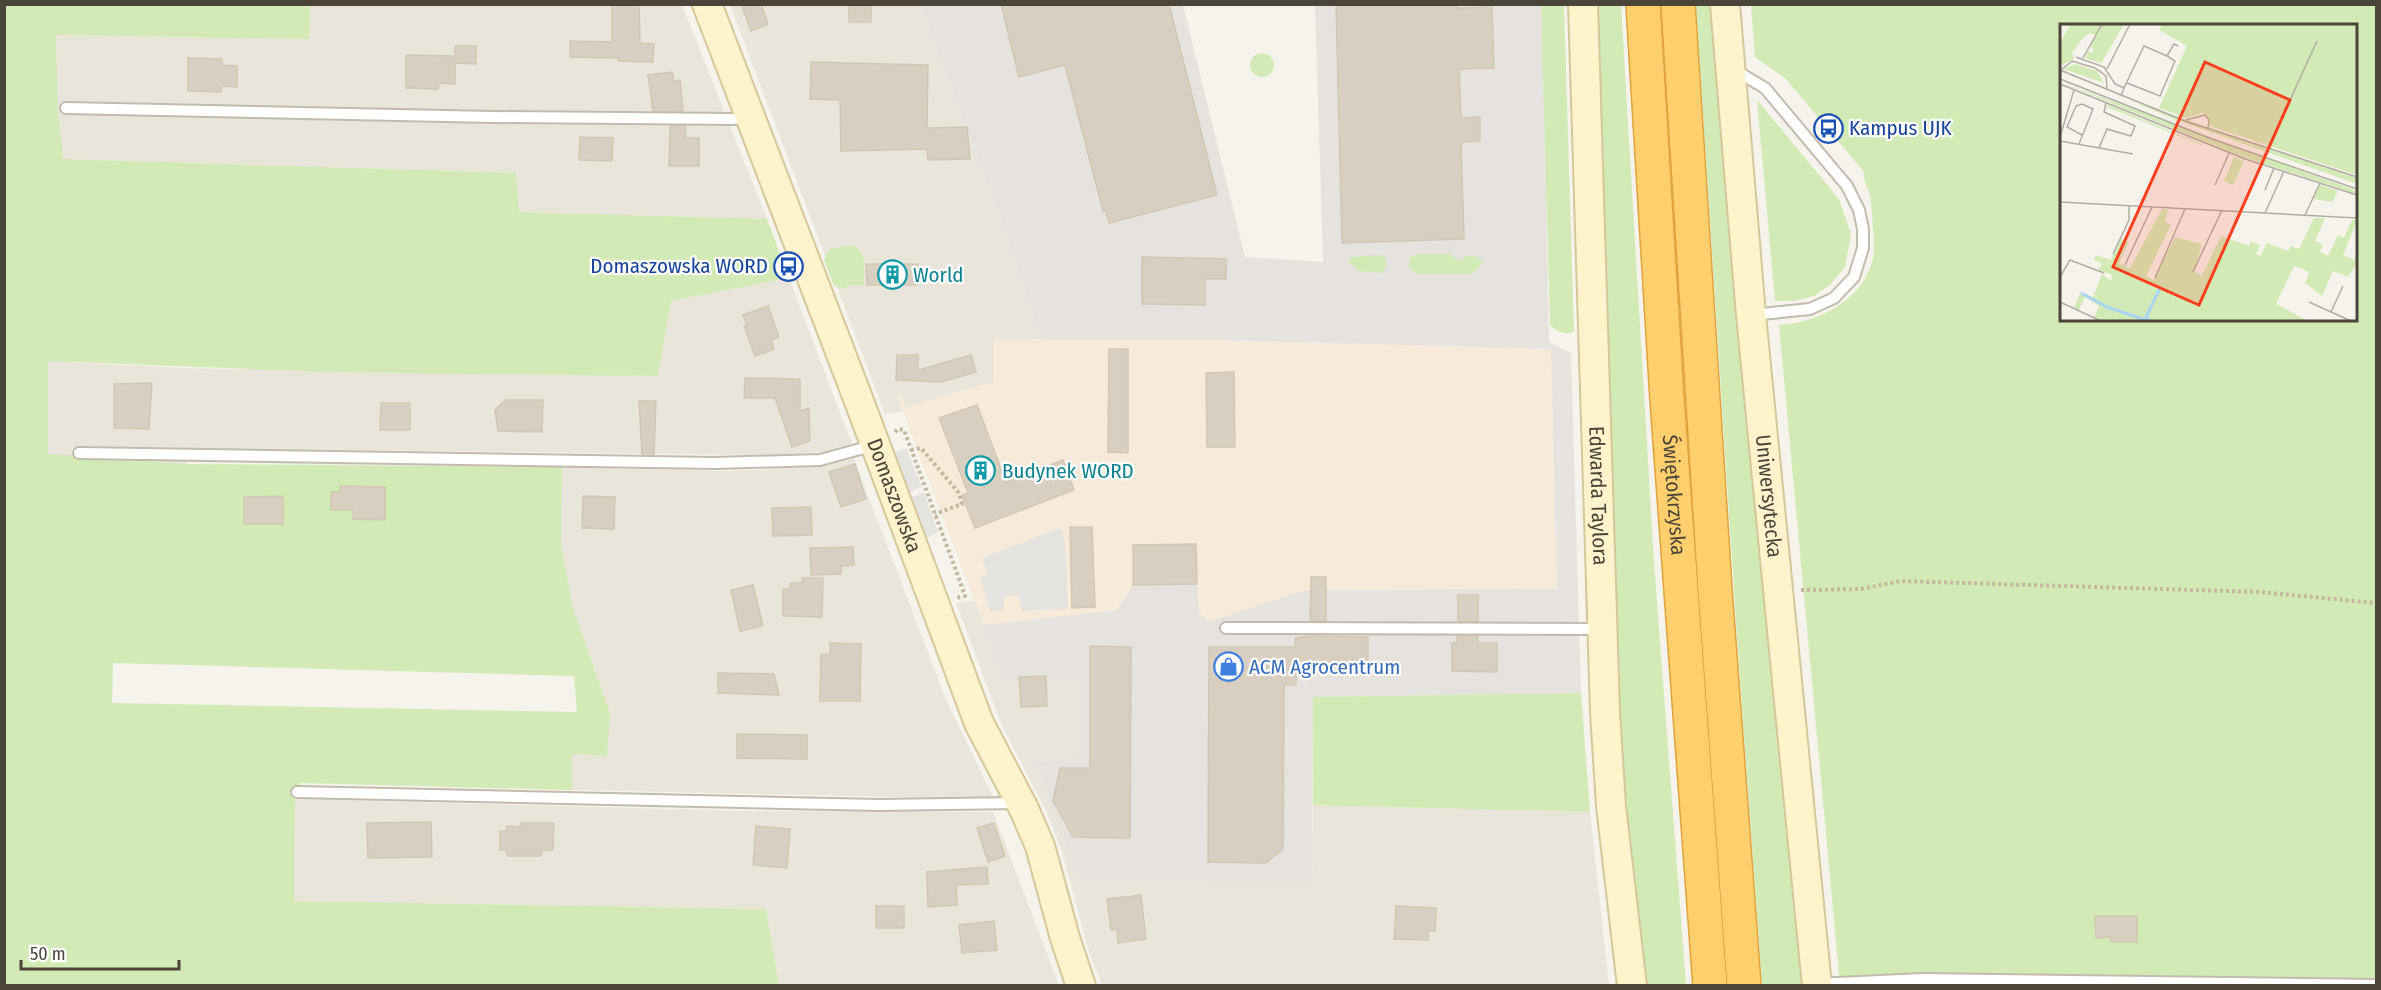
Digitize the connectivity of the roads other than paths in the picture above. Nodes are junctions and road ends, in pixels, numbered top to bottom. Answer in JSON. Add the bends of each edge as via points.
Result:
{"nodes":[{"id":1,"x":707,"y":4,"type":"edge"},
{"id":2,"x":1583,"y":4,"type":"edge"},
{"id":3,"x":1643,"y":4,"type":"edge"},
{"id":4,"x":1678,"y":4,"type":"edge"},
{"id":5,"x":1725,"y":4,"type":"edge"},
{"id":6,"x":1729,"y":66,"type":"junction"},
{"id":7,"x":66,"y":108,"type":"dead end"},
{"id":8,"x":749,"y":115,"type":"junction"},
{"id":9,"x":1751,"y":315,"type":"junction"},
{"id":10,"x":882,"y":441,"type":"junction"},
{"id":11,"x":79,"y":453,"type":"dead end"},
{"id":12,"x":1226,"y":628,"type":"dead end"},
{"id":13,"x":1602,"y":630,"type":"junction"},
{"id":14,"x":297,"y":792,"type":"dead end"},
{"id":15,"x":1020,"y":803,"type":"junction"},
{"id":16,"x":1817,"y":985,"type":"edge"},
{"id":17,"x":2376,"y":985,"type":"edge"},
{"id":18,"x":1081,"y":986,"type":"edge"},
{"id":19,"x":1632,"y":986,"type":"edge"},
{"id":20,"x":1710,"y":986,"type":"edge"},
{"id":21,"x":1744,"y":986,"type":"edge"}],
"edges":[{"from":1,"to":8,"type":"street","name":"Domaszowska"},
{"from":2,"to":13,"type":"street","name":"Edwarda Taylora"},
{"from":3,"to":20,"type":"highway","name":"Świętokrzyska"},
{"from":4,"to":21,"type":"highway","name":"Świętokrzyska"},
{"from":5,"to":6,"type":"street","name":"Uniwersytecka"},
{"from":6,"to":9,"type":"street","name":"Uniwersytecka"},
{"from":6,"to":9,"type":"lane","via":[[1765,88],[1847,186],[1863,229],[1863,248],[1854,277],[1834,297],[1810,309]]},
{"from":7,"to":8,"type":"lane","via":[[517,118],[735,119]]},
{"from":8,"to":10,"type":"street","name":"Domaszowska"},
{"from":9,"to":16,"type":"street","name":"Uniwersytecka"},
{"from":10,"to":11,"type":"lane","via":[[820,460],[715,463]]},
{"from":10,"to":15,"type":"street","name":"Domaszowska","via":[[979,723]]},
{"from":12,"to":13,"type":"lane"},
{"from":13,"to":19,"type":"street","name":"Edwarda Taylora","via":[[1611,806]]},
{"from":14,"to":15,"type":"lane","via":[[867,805]]},
{"from":15,"to":18,"type":"street","name":"Domaszowska","via":[[1040,846]]},
{"from":16,"to":17,"type":"lane","via":[[1934,979]]}]}
